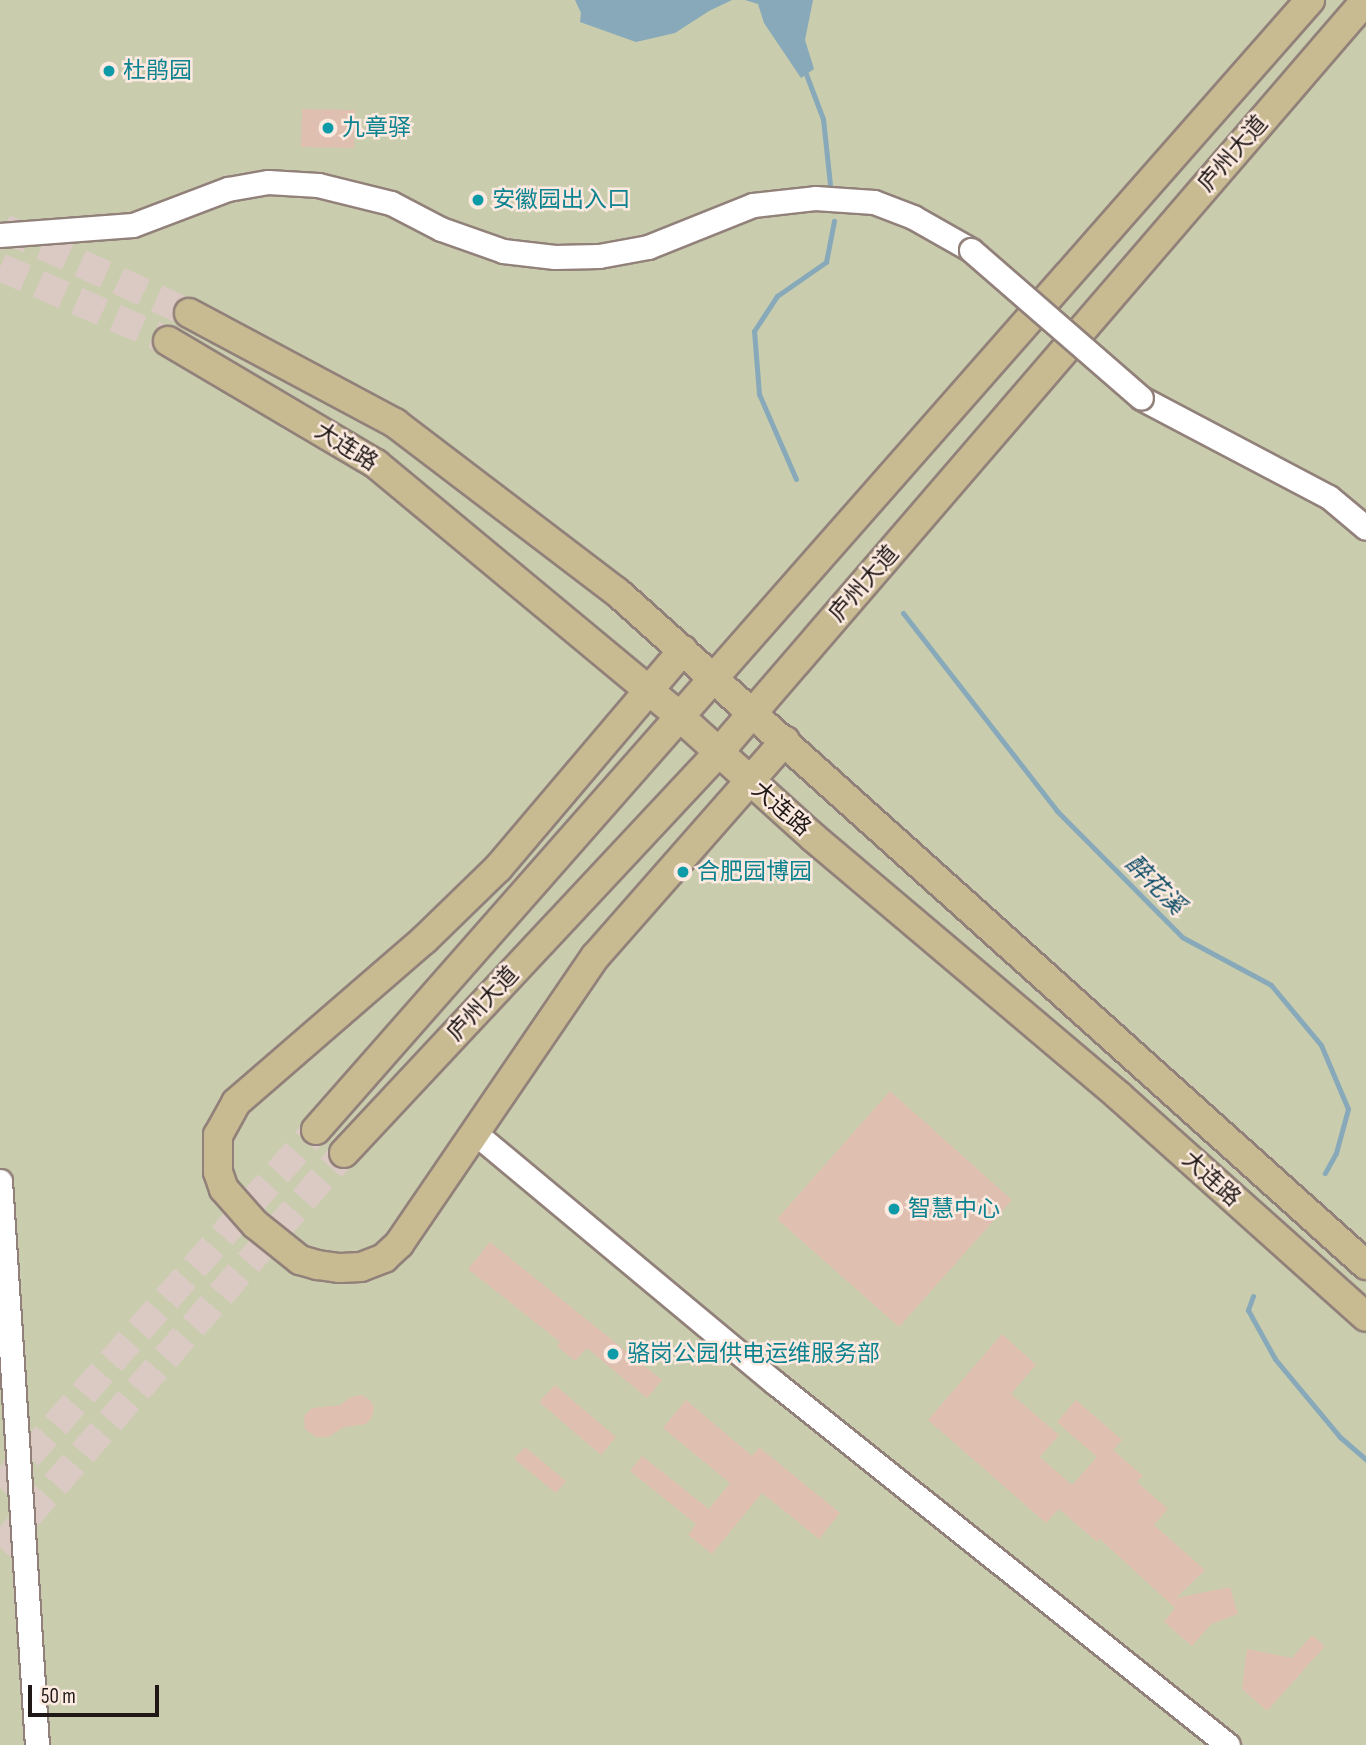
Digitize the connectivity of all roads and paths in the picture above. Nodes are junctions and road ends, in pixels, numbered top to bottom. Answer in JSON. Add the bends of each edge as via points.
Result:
{"nodes":[{"id":1,"x":1310,"y":0,"type":"edge"},
{"id":2,"x":1366,"y":0,"type":"edge"},
{"id":3,"x":0,"y":235,"type":"edge"},
{"id":4,"x":189,"y":313,"type":"tunnel mouth"},
{"id":5,"x":168,"y":341,"type":"tunnel mouth"},
{"id":6,"x":1366,"y":528,"type":"edge"},
{"id":7,"x":682,"y":650,"type":"junction"},
{"id":8,"x":716,"y":679,"type":"junction"},
{"id":9,"x":649,"y":692,"type":"junction"},
{"id":10,"x":753,"y":713,"type":"junction"},
{"id":11,"x":680,"y":716,"type":"junction"},
{"id":12,"x":785,"y":741,"type":"junction"},
{"id":13,"x":719,"y":752,"type":"junction"},
{"id":14,"x":748,"y":781,"type":"junction"},
{"id":15,"x":316,"y":1130,"type":"tunnel mouth"},
{"id":16,"x":475,"y":1133,"type":"junction"},
{"id":17,"x":344,"y":1153,"type":"tunnel mouth"},
{"id":18,"x":0,"y":1181,"type":"edge"},
{"id":19,"x":1366,"y":1265,"type":"edge"},
{"id":20,"x":1366,"y":1317,"type":"edge"},
{"id":21,"x":37,"y":1745,"type":"edge"},
{"id":22,"x":1228,"y":1745,"type":"edge"}],
"edges":[{"from":1,"to":8,"type":"main road","name":"庐州大道"},
{"from":2,"to":10,"type":"main road","name":"庐州大道"},
{"from":3,"to":6,"type":"street","bridge":true,"via":[[133,225],[228,189],[268,182],[318,186],[391,203],[441,229],[503,251],[599,256],[648,247],[753,205],[815,198],[874,202],[971,250],[1141,398],[1329,497]]},
{"from":4,"to":7,"type":"main road","name":"大连路","via":[[395,423],[617,592]]},
{"from":5,"to":9,"type":"main road","name":"大连路","via":[[376,464]]},
{"from":7,"to":8,"type":"main road","name":"大连路"},
{"from":7,"to":9,"type":"main road"},
{"from":8,"to":10,"type":"main road","name":"大连路"},
{"from":8,"to":11,"type":"main road","name":"庐州大道"},
{"from":9,"to":11,"type":"main road","name":"大连路"},
{"from":9,"to":16,"type":"main road","via":[[498,868],[425,939],[236,1104],[218,1135],[218,1171],[224,1189],[254,1224],[300,1260],[340,1269],[361,1266],[384,1258],[399,1244]]},
{"from":10,"to":12,"type":"main road","name":"大连路"},
{"from":10,"to":13,"type":"main road","name":"庐州大道"},
{"from":11,"to":13,"type":"main road","name":"大连路"},
{"from":11,"to":15,"type":"main road","name":"庐州大道"},
{"from":12,"to":14,"type":"main road"},
{"from":12,"to":19,"type":"main road","name":"大连路"},
{"from":13,"to":14,"type":"main road","name":"大连路"},
{"from":13,"to":17,"type":"main road","name":"庐州大道"},
{"from":14,"to":16,"type":"main road","via":[[595,957]]},
{"from":14,"to":20,"type":"main road","name":"大连路","via":[[1119,1096]]},
{"from":16,"to":22,"type":"street","via":[[774,1382]]},
{"from":18,"to":21,"type":"street"}]}
